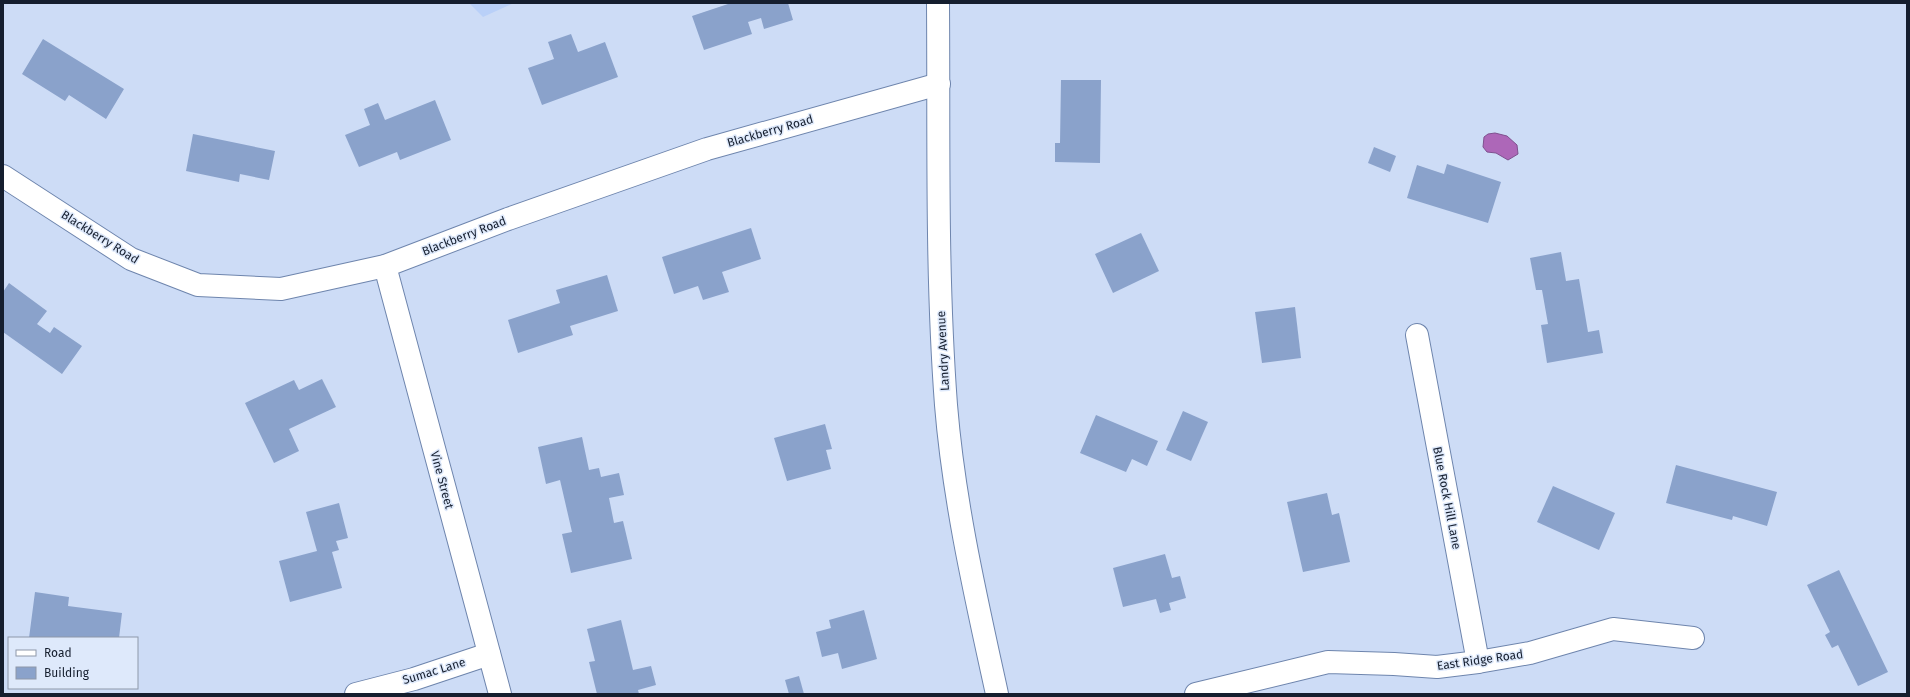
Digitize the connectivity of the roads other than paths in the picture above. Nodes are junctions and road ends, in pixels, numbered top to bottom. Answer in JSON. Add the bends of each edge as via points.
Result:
{"nodes":[{"id":1,"x":938,"y":3,"type":"edge"},
{"id":2,"x":938,"y":84,"type":"junction"},
{"id":3,"x":3,"y":176,"type":"edge"},
{"id":4,"x":385,"y":266,"type":"junction"},
{"id":5,"x":1417,"y":335,"type":"dead end"},
{"id":6,"x":1693,"y":638,"type":"dead end"},
{"id":7,"x":489,"y":654,"type":"junction"},
{"id":8,"x":1478,"y":662,"type":"junction"},
{"id":9,"x":356,"y":694,"type":"edge"},
{"id":10,"x":500,"y":694,"type":"edge"},
{"id":11,"x":997,"y":694,"type":"edge"},
{"id":12,"x":1196,"y":694,"type":"edge"}],
"edges":[{"from":1,"to":2,"type":"street","name":"Landry Avenue"},
{"from":2,"to":4,"type":"street","name":"Blackberry Road","via":[[707,149],[508,219]]},
{"from":2,"to":11,"type":"street","name":"Landry Avenue","via":[[939,283],[946,406],[961,523]]},
{"from":3,"to":4,"type":"street","name":"Blackberry Road","via":[[131,259],[198,285],[281,289]]},
{"from":4,"to":7,"type":"street","name":"Vine Street"},
{"from":5,"to":8,"type":"street","name":"Blue Rock Hill Lane"},
{"from":6,"to":8,"type":"street","name":"East Ridge Road","via":[[1614,629],[1530,654]]},
{"from":7,"to":9,"type":"street","name":"Sumac Lane"},
{"from":7,"to":10,"type":"street","name":"Vine Street"},
{"from":8,"to":12,"type":"street","name":"East Ridge Road","via":[[1436,667],[1328,662]]}]}
